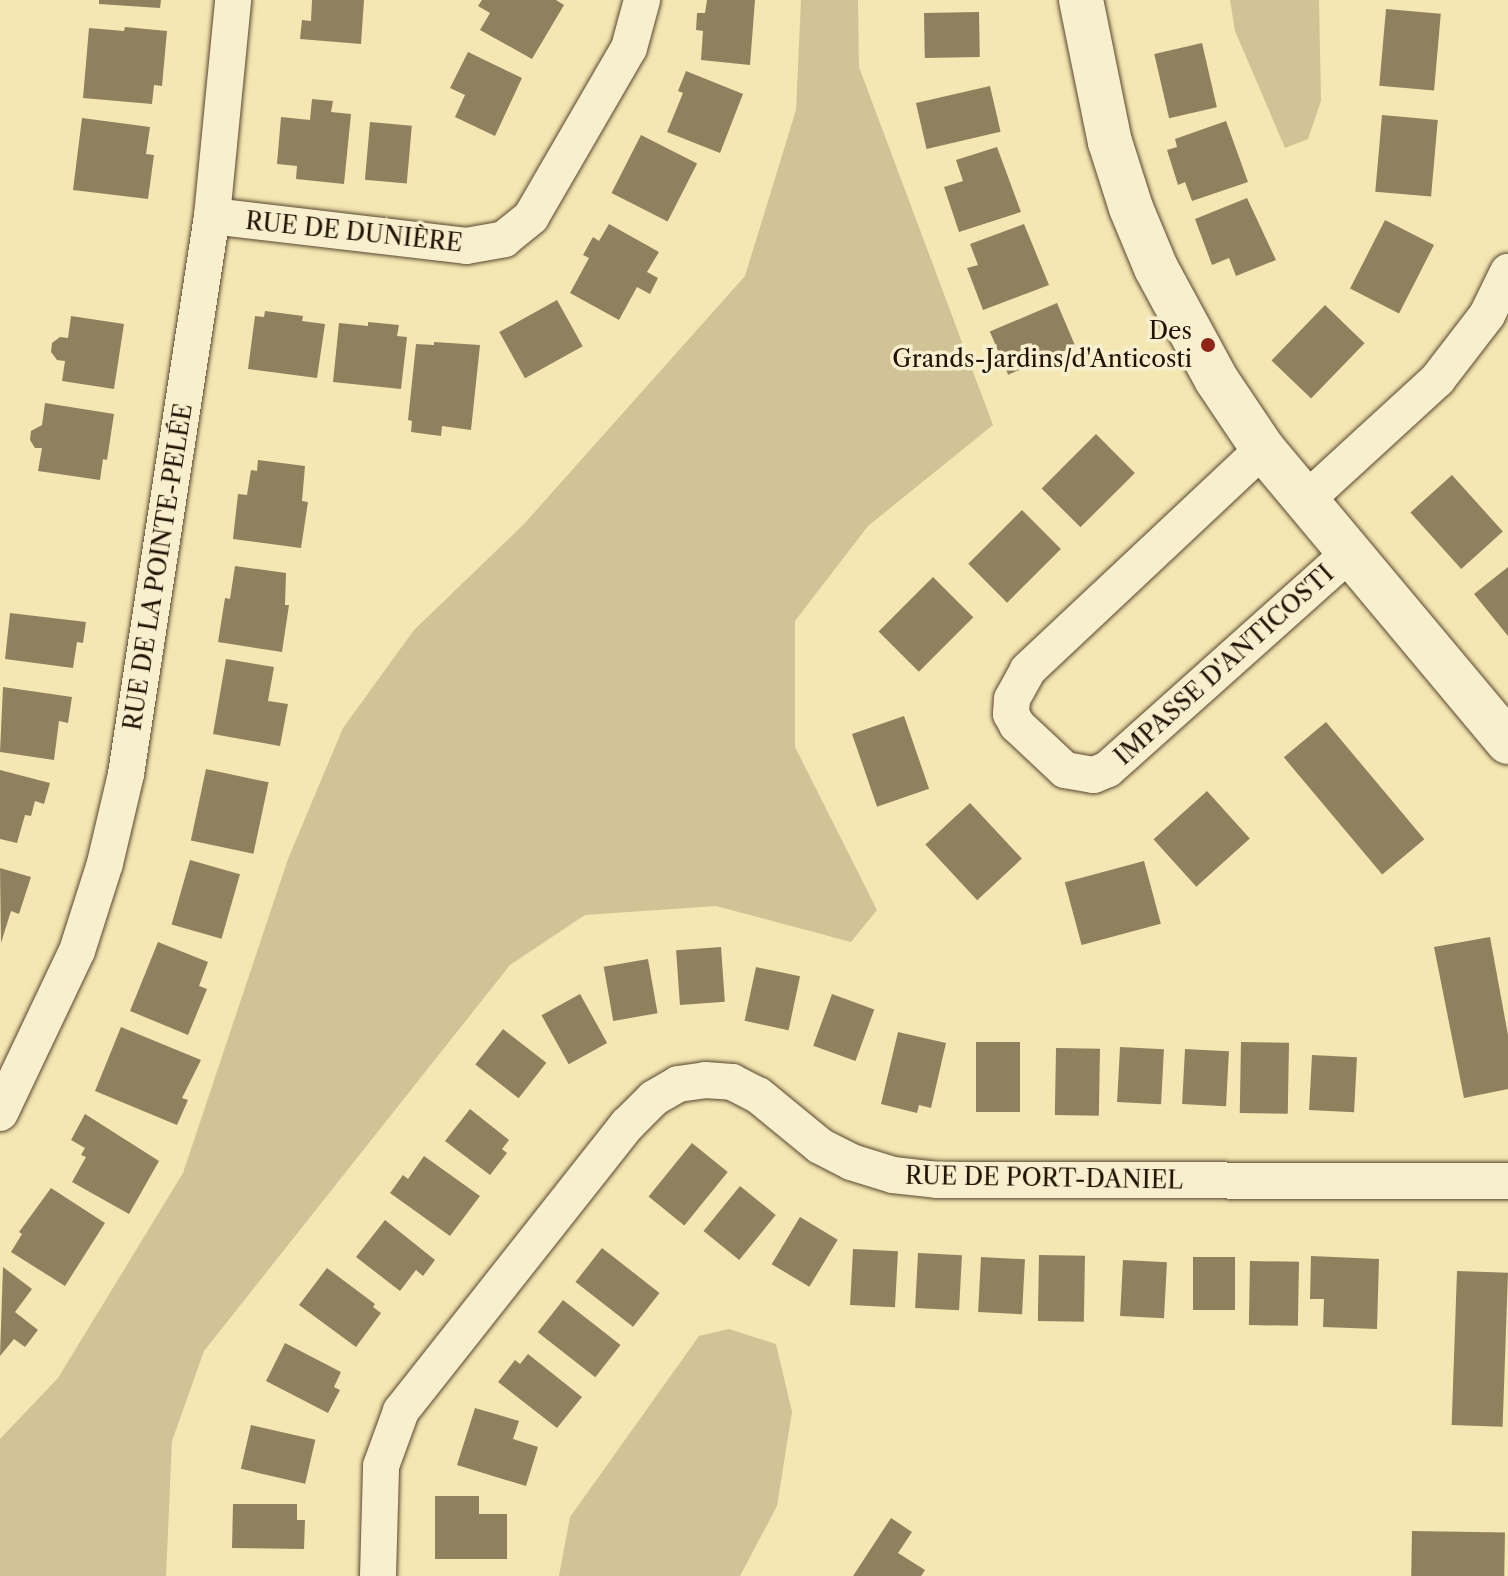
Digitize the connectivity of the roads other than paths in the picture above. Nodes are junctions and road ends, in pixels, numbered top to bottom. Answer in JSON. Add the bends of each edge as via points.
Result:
{"nodes":[{"id":1,"x":233,"y":0,"type":"edge"},
{"id":2,"x":642,"y":0,"type":"edge"},
{"id":3,"x":1081,"y":0,"type":"edge"},
{"id":4,"x":212,"y":216,"type":"junction"},
{"id":5,"x":1508,"y":272,"type":"edge"},
{"id":6,"x":1263,"y":449,"type":"junction"},
{"id":7,"x":1306,"y":500,"type":"junction"},
{"id":8,"x":1351,"y":552,"type":"junction"},
{"id":9,"x":1508,"y":742,"type":"edge"},
{"id":10,"x":0,"y":1113,"type":"edge"},
{"id":11,"x":1508,"y":1181,"type":"edge"},
{"id":12,"x":378,"y":1576,"type":"edge"}],
"edges":[{"from":1,"to":4,"type":"street","name":"RUE DE LA POINTE-PELÉE"},
{"from":2,"to":4,"type":"street","name":"RUE DE DUNIÈRE","via":[[629,48],[531,217],[504,239],[466,246]]},
{"from":3,"to":6,"type":"street","via":[[1104,117],[1131,208],[1156,268],[1216,379]]},
{"from":4,"to":10,"type":"street","name":"RUE DE LA POINTE-PELÉE","via":[[139,698],[105,863],[77,951]]},
{"from":5,"to":7,"type":"street","via":[[1487,315],[1437,380]]},
{"from":6,"to":7,"type":"street"},
{"from":6,"to":8,"type":"street","name":"IMPASSE D'ANTICOSTI","via":[[1028,670],[1012,699],[1017,725],[1065,770],[1094,775],[1108,769]]},
{"from":7,"to":8,"type":"street"},
{"from":8,"to":9,"type":"street"},
{"from":11,"to":12,"type":"street","name":"RUE DE PORT-DANIEL","via":[[937,1180],[893,1175],[820,1146],[758,1095],[732,1082],[678,1084],[654,1098],[627,1125],[401,1411],[381,1466]]}]}
